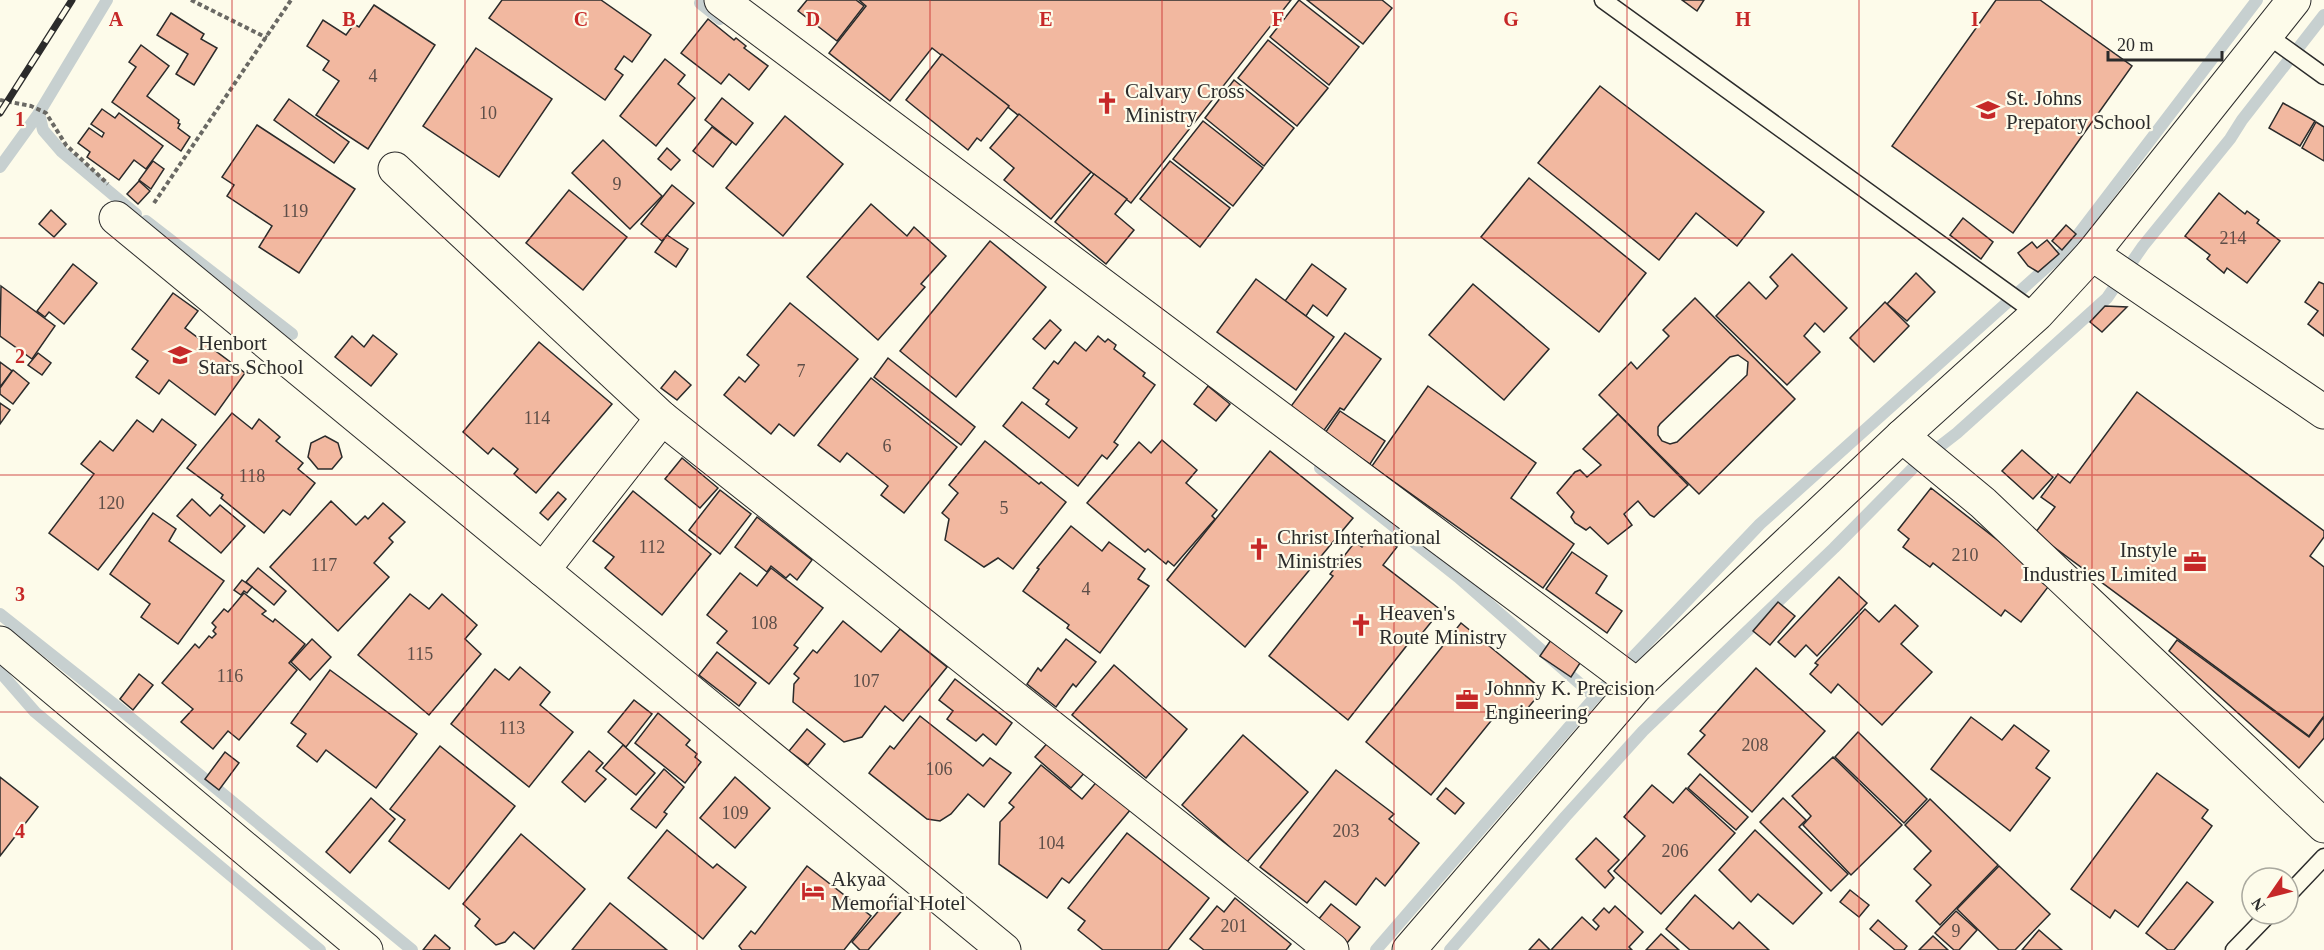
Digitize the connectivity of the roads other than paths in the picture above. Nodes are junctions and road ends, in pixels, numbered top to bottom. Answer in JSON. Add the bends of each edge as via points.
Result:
{"nodes":[{"id":1,"x":721,"y":0,"type":"edge"},
{"id":2,"x":1603,"y":0,"type":"edge"},
{"id":3,"x":2294,"y":0,"type":"edge"},
{"id":4,"x":2267,"y":35,"type":"junction"},
{"id":5,"x":2324,"y":76,"type":"edge"},
{"id":6,"x":395,"y":169,"type":"dead end"},
{"id":7,"x":115,"y":203,"type":"road end"},
{"id":8,"x":2092,"y":254,"type":"junction"},
{"id":9,"x":2037,"y":314,"type":"junction"},
{"id":10,"x":2324,"y":412,"type":"edge"},
{"id":11,"x":662,"y":418,"type":"junction"},
{"id":12,"x":1902,"y":436,"type":"junction"},
{"id":13,"x":543,"y":570,"type":"junction"},
{"id":14,"x":0,"y":643,"type":"edge"},
{"id":15,"x":1637,"y":685,"type":"junction"},
{"id":16,"x":2324,"y":826,"type":"edge"},
{"id":17,"x":2324,"y":857,"type":"edge"},
{"id":18,"x":2300,"y":882,"type":"edge"},
{"id":19,"x":2257,"y":926,"type":"edge"},
{"id":20,"x":366,"y":950,"type":"edge"},
{"id":21,"x":1004,"y":950,"type":"edge"},
{"id":22,"x":1332,"y":950,"type":"edge"},
{"id":23,"x":1409,"y":950,"type":"edge"},
{"id":24,"x":2234,"y":950,"type":"edge"}],
"edges":[{"from":1,"to":15,"type":"street"},
{"from":2,"to":9,"type":"lane"},
{"from":3,"to":4,"type":"street"},
{"from":4,"to":5,"type":"lane"},
{"from":4,"to":8,"type":"street"},
{"from":6,"to":11,"type":"street"},
{"from":7,"to":13,"type":"street"},
{"from":8,"to":9,"type":"street"},
{"from":8,"to":10,"type":"street"},
{"from":9,"to":12,"type":"street"},
{"from":11,"to":13,"type":"street"},
{"from":11,"to":22,"type":"street"},
{"from":12,"to":15,"type":"street"},
{"from":12,"to":16,"type":"street","via":[[1983,503]]},
{"from":13,"to":21,"type":"street"},
{"from":14,"to":20,"type":"street"},
{"from":15,"to":23,"type":"street"},
{"from":17,"to":18,"type":"lane"},
{"from":19,"to":24,"type":"lane"}]}
